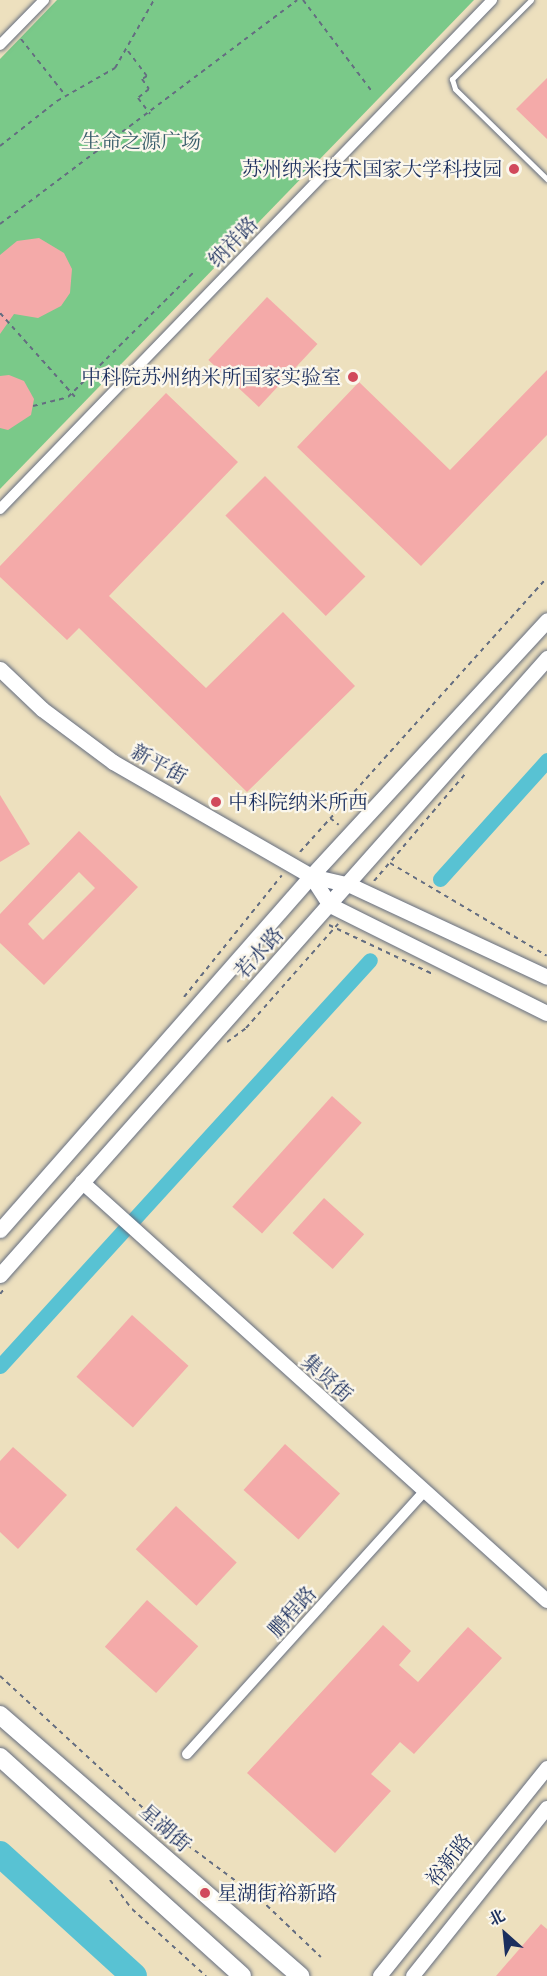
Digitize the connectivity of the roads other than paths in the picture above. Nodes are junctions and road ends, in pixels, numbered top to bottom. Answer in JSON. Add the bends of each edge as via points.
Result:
{"nodes":[{"id":1,"x":44,"y":0,"type":"edge"},
{"id":2,"x":492,"y":0,"type":"edge"},
{"id":3,"x":531,"y":0,"type":"edge"},
{"id":4,"x":0,"y":45,"type":"edge"},
{"id":5,"x":547,"y":179,"type":"edge"},
{"id":6,"x":0,"y":509,"type":"edge"},
{"id":7,"x":547,"y":620,"type":"edge"},
{"id":8,"x":547,"y":658,"type":"edge"},
{"id":9,"x":0,"y":669,"type":"edge"},
{"id":10,"x":311,"y":876,"type":"junction"},
{"id":11,"x":350,"y":885,"type":"junction"},
{"id":12,"x":330,"y":905,"type":"junction"},
{"id":13,"x":547,"y":977,"type":"edge"},
{"id":14,"x":547,"y":1013,"type":"edge"},
{"id":15,"x":82,"y":1182,"type":"junction"},
{"id":16,"x":0,"y":1230,"type":"edge"},
{"id":17,"x":0,"y":1275,"type":"edge"},
{"id":18,"x":423,"y":1493,"type":"junction"},
{"id":19,"x":547,"y":1601,"type":"edge"},
{"id":20,"x":0,"y":1714,"type":"edge"},
{"id":21,"x":187,"y":1754,"type":"dead end"},
{"id":22,"x":0,"y":1757,"type":"edge"},
{"id":23,"x":547,"y":1768,"type":"edge"},
{"id":24,"x":547,"y":1808,"type":"edge"},
{"id":25,"x":242,"y":1976,"type":"edge"},
{"id":26,"x":300,"y":1976,"type":"edge"},
{"id":27,"x":380,"y":1976,"type":"edge"},
{"id":28,"x":413,"y":1976,"type":"edge"}],
"edges":[{"from":1,"to":4,"type":"street"},
{"from":2,"to":6,"type":"street","name":"纳祥路"},
{"from":3,"to":5,"type":"lane","via":[[452,79],[455,89]]},
{"from":7,"to":10,"type":"main road","name":"若水路"},
{"from":8,"to":11,"type":"main road","name":"若水路"},
{"from":9,"to":10,"type":"main road","name":"新平街","via":[[42,709],[113,762]]},
{"from":10,"to":11,"type":"main road","name":"新平街"},
{"from":10,"to":12,"type":"main road","name":"新平街"},
{"from":10,"to":16,"type":"main road","name":"若水路"},
{"from":11,"to":12,"type":"main road","name":"若水路"},
{"from":11,"to":13,"type":"main road","name":"新平街"},
{"from":12,"to":14,"type":"main road"},
{"from":12,"to":15,"type":"main road","name":"若水路"},
{"from":15,"to":17,"type":"main road","name":"若水路"},
{"from":15,"to":18,"type":"street","name":"集贤街"},
{"from":18,"to":19,"type":"street","name":"集贤街"},
{"from":18,"to":21,"type":"street","name":"鹏程路"},
{"from":20,"to":26,"type":"main road","name":"星湖街"},
{"from":22,"to":25,"type":"main road"},
{"from":23,"to":27,"type":"street","name":"裕新路"},
{"from":24,"to":28,"type":"street"}]}
